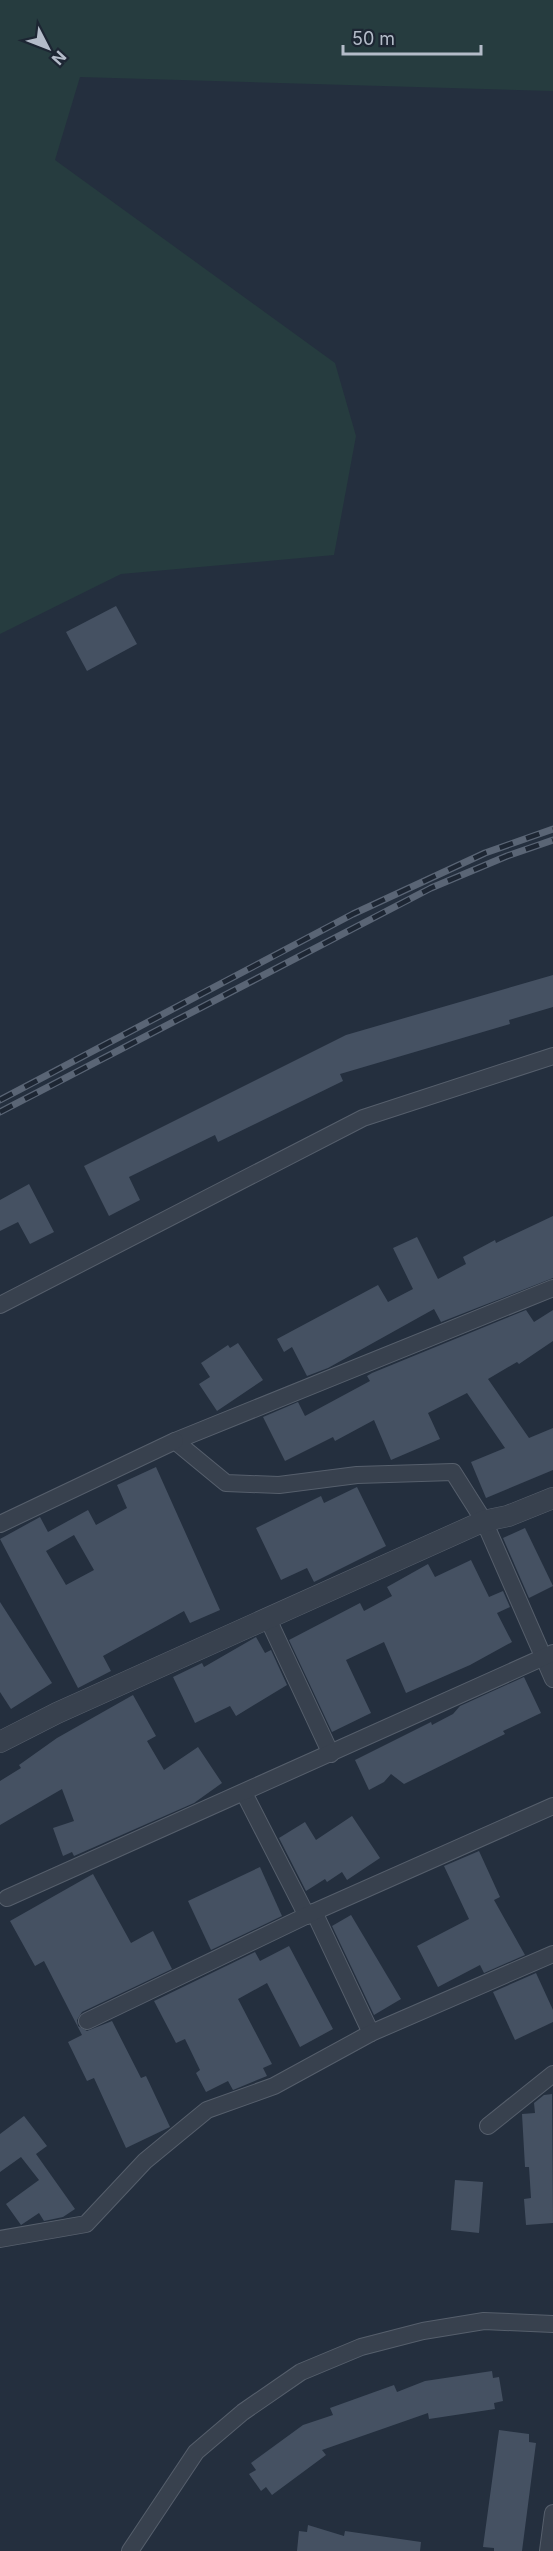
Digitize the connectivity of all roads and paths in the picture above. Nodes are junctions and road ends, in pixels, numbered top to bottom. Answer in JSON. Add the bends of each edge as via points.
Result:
{"nodes":[{"id":1,"x":553,"y":1056,"type":"edge"},
{"id":2,"x":553,"y":1288,"type":"edge"},
{"id":3,"x":0,"y":1305,"type":"edge"},
{"id":4,"x":175,"y":1442,"type":"junction"},
{"id":5,"x":553,"y":1498,"type":"edge"},
{"id":6,"x":484,"y":1521,"type":"junction"},
{"id":7,"x":0,"y":1524,"type":"edge"},
{"id":8,"x":268,"y":1619,"type":"junction"},
{"id":9,"x":548,"y":1655,"type":"edge"},
{"id":10,"x":553,"y":1679,"type":"edge"},
{"id":11,"x":0,"y":1742,"type":"edge"},
{"id":12,"x":331,"y":1754,"type":"junction"},
{"id":13,"x":244,"y":1793,"type":"junction"},
{"id":14,"x":553,"y":1806,"type":"edge"},
{"id":15,"x":7,"y":1898,"type":"dead end"},
{"id":16,"x":310,"y":1914,"type":"junction"},
{"id":17,"x":553,"y":1954,"type":"edge"},
{"id":18,"x":87,"y":2021,"type":"dead end"},
{"id":19,"x":371,"y":2032,"type":"junction"},
{"id":20,"x":553,"y":2074,"type":"edge"},
{"id":21,"x":488,"y":2126,"type":"dead end"},
{"id":22,"x":0,"y":2239,"type":"edge"},
{"id":23,"x":553,"y":2324,"type":"edge"},
{"id":24,"x":553,"y":2513,"type":"edge"},
{"id":25,"x":130,"y":2551,"type":"edge"},
{"id":26,"x":548,"y":2551,"type":"edge"}],
"edges":[{"from":1,"to":3,"type":"street","via":[[363,1118]]},
{"from":2,"to":4,"type":"street"},
{"from":4,"to":6,"type":"street","via":[[226,1483],[279,1485],[357,1475],[453,1472]]},
{"from":4,"to":7,"type":"street"},
{"from":5,"to":6,"type":"street"},
{"from":6,"to":8,"type":"street"},
{"from":6,"to":9,"type":"street"},
{"from":8,"to":11,"type":"street"},
{"from":8,"to":12,"type":"street"},
{"from":9,"to":10,"type":"street"},
{"from":9,"to":12,"type":"street"},
{"from":12,"to":13,"type":"street"},
{"from":13,"to":15,"type":"street"},
{"from":13,"to":16,"type":"street"},
{"from":14,"to":16,"type":"street"},
{"from":16,"to":18,"type":"street"},
{"from":16,"to":19,"type":"street"},
{"from":17,"to":19,"type":"street"},
{"from":19,"to":22,"type":"street","via":[[274,2086],[207,2110],[146,2161],[86,2224]]},
{"from":20,"to":21,"type":"street"},
{"from":23,"to":25,"type":"street","via":[[484,2321],[423,2331],[361,2347],[301,2372],[243,2412],[196,2452]]},
{"from":24,"to":26,"type":"street"}]}
